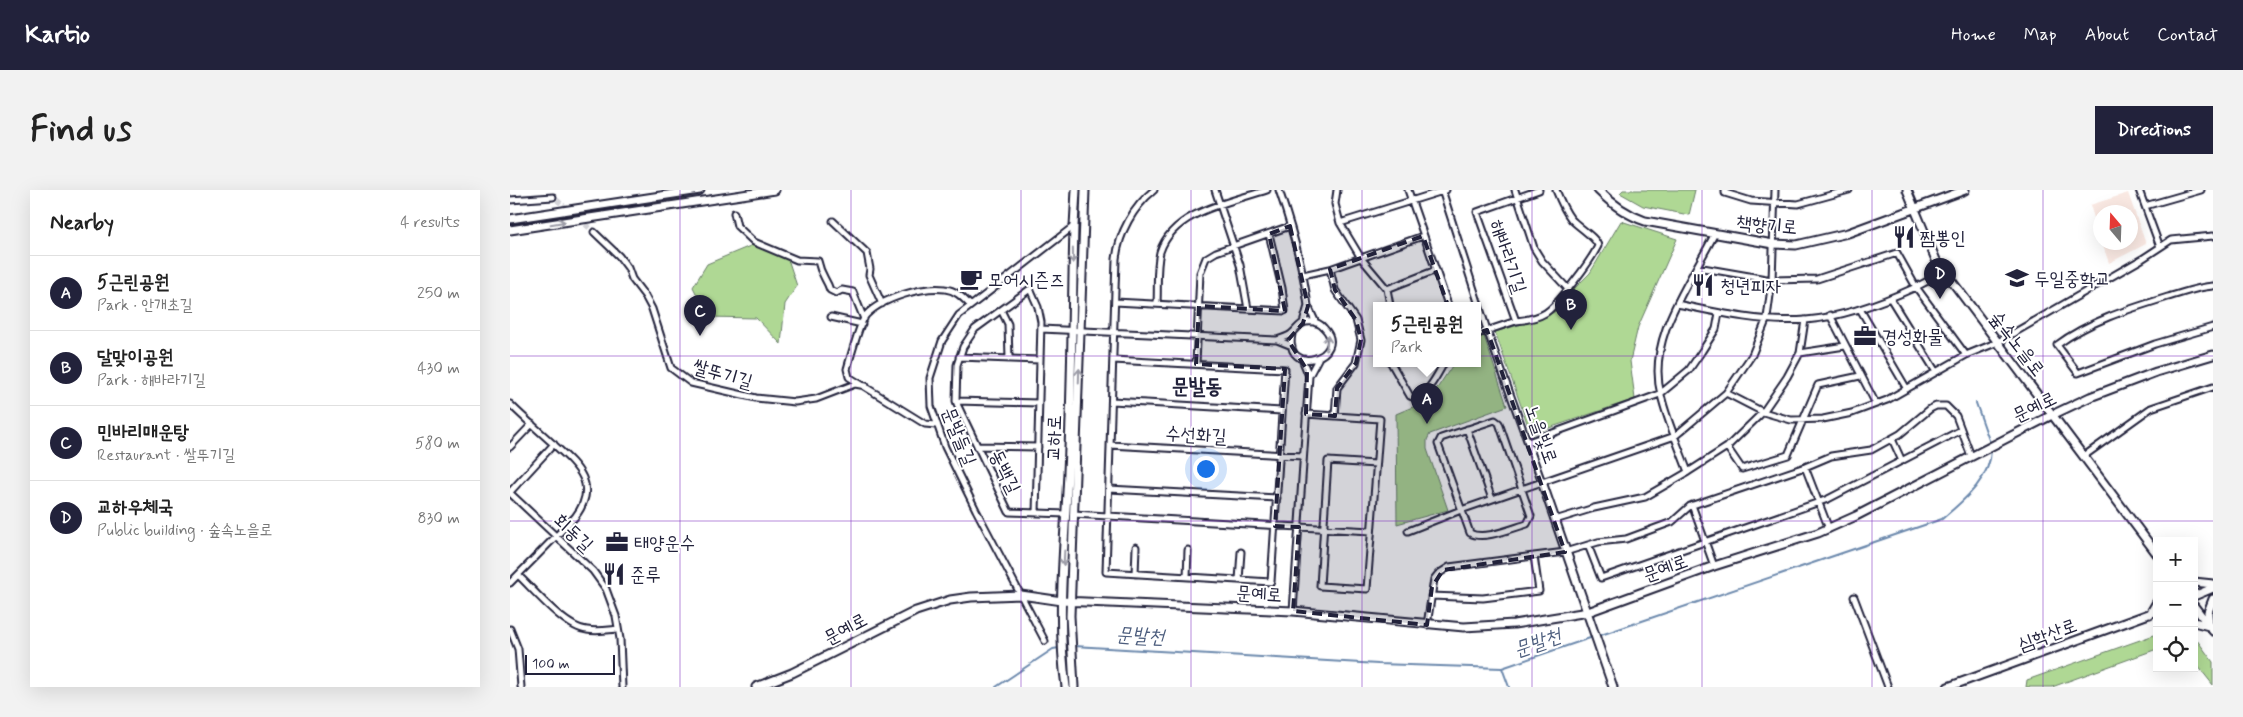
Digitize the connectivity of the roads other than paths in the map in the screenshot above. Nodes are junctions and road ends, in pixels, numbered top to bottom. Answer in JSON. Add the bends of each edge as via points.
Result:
{"nodes":[{"id":1,"x":700,"y":190,"type":"edge"},
{"id":2,"x":775,"y":190,"type":"edge"},
{"id":3,"x":1076,"y":190,"type":"edge"},
{"id":4,"x":1154,"y":190,"type":"edge"},
{"id":5,"x":1214,"y":190,"type":"edge"},
{"id":6,"x":1267,"y":190,"type":"edge"},
{"id":7,"x":1278,"y":190,"type":"edge"},
{"id":8,"x":1336,"y":190,"type":"edge"},
{"id":9,"x":1408,"y":190,"type":"edge"},
{"id":10,"x":1443,"y":190,"type":"edge"},
{"id":11,"x":1514,"y":190,"type":"edge"},
{"id":12,"x":1539,"y":190,"type":"edge"},
{"id":13,"x":1556,"y":190,"type":"edge"},
{"id":14,"x":1598,"y":190,"type":"edge"},
{"id":15,"x":1725,"y":190,"type":"edge"},
{"id":16,"x":1775,"y":190,"type":"edge"},
{"id":17,"x":1822,"y":190,"type":"edge"},
{"id":18,"x":1849,"y":190,"type":"edge"},
{"id":19,"x":1907,"y":190,"type":"edge"},
{"id":20,"x":1965,"y":190,"type":"edge"},
{"id":21,"x":2140,"y":190,"type":"edge"},
{"id":22,"x":2201,"y":190,"type":"edge"},
{"id":23,"x":1085,"y":192,"type":"edge"},
{"id":24,"x":553,"y":197,"type":"tunnel mouth"},
{"id":25,"x":1824,"y":197,"type":"junction"},
{"id":26,"x":1517,"y":198,"type":"junction"},
{"id":27,"x":510,"y":200,"type":"edge"},
{"id":28,"x":1411,"y":200,"type":"junction"},
{"id":29,"x":1774,"y":203,"type":"junction"},
{"id":30,"x":1220,"y":206,"type":"junction"},
{"id":31,"x":2145,"y":206,"type":"junction"},
{"id":32,"x":1913,"y":208,"type":"junction"},
{"id":33,"x":734,"y":213,"type":"dead end"},
{"id":34,"x":510,"y":219,"type":"edge"},
{"id":35,"x":833,"y":221,"type":"dead end"},
{"id":36,"x":1340,"y":224,"type":"junction"},
{"id":37,"x":1074,"y":226,"type":"junction"},
{"id":38,"x":1290,"y":226,"type":"junction"},
{"id":39,"x":510,"y":230,"type":"edge"},
{"id":40,"x":594,"y":232,"type":"tunnel mouth"},
{"id":41,"x":1269,"y":234,"type":"junction"},
{"id":42,"x":1714,"y":235,"type":"junction"},
{"id":43,"x":1423,"y":236,"type":"junction"},
{"id":44,"x":2213,"y":236,"type":"edge"},
{"id":45,"x":1773,"y":244,"type":"junction"},
{"id":46,"x":1233,"y":246,"type":"junction"},
{"id":47,"x":2160,"y":247,"type":"junction"},
{"id":48,"x":1361,"y":258,"type":"junction"},
{"id":49,"x":1698,"y":267,"type":"junction"},
{"id":50,"x":1330,"y":269,"type":"junction"},
{"id":51,"x":1436,"y":270,"type":"junction"},
{"id":52,"x":1945,"y":272,"type":"junction"},
{"id":53,"x":1303,"y":275,"type":"junction"},
{"id":54,"x":1772,"y":280,"type":"junction"},
{"id":55,"x":2213,"y":286,"type":"edge"},
{"id":56,"x":1916,"y":287,"type":"junction"},
{"id":57,"x":1387,"y":289,"type":"junction"},
{"id":58,"x":1568,"y":289,"type":"junction"},
{"id":59,"x":1890,"y":298,"type":"junction"},
{"id":60,"x":1115,"y":302,"type":"junction"},
{"id":61,"x":1389,"y":302,"type":"edge"},
{"id":62,"x":1447,"y":302,"type":"edge"},
{"id":63,"x":1478,"y":302,"type":"edge"},
{"id":64,"x":1157,"y":303,"type":"junction"},
{"id":65,"x":882,"y":304,"type":"junction"},
{"id":66,"x":1677,"y":304,"type":"junction"},
{"id":67,"x":970,"y":305,"type":"junction"},
{"id":68,"x":1199,"y":306,"type":"junction"},
{"id":69,"x":1308,"y":306,"type":"junction"},
{"id":70,"x":1248,"y":308,"type":"junction"},
{"id":71,"x":1860,"y":309,"type":"junction"},
{"id":72,"x":1001,"y":310,"type":"junction"},
{"id":73,"x":1481,"y":311,"type":"edge"},
{"id":74,"x":1719,"y":313,"type":"junction"},
{"id":75,"x":1830,"y":316,"type":"junction"},
{"id":76,"x":831,"y":317,"type":"dead end"},
{"id":77,"x":1767,"y":318,"type":"junction"},
{"id":78,"x":1806,"y":320,"type":"junction"},
{"id":79,"x":863,"y":321,"type":"junction"},
{"id":80,"x":1516,"y":321,"type":"junction"},
{"id":81,"x":1303,"y":323,"type":"junction"},
{"id":82,"x":1316,"y":323,"type":"junction"},
{"id":83,"x":2213,"y":327,"type":"edge"},
{"id":84,"x":1041,"y":329,"type":"junction"},
{"id":85,"x":1072,"y":330,"type":"junction"},
{"id":86,"x":1081,"y":330,"type":"junction"},
{"id":87,"x":1487,"y":330,"type":"junction"},
{"id":88,"x":1114,"y":331,"type":"junction"},
{"id":89,"x":1481,"y":332,"type":"edge"},
{"id":90,"x":1292,"y":334,"type":"junction"},
{"id":91,"x":1198,"y":336,"type":"junction"},
{"id":92,"x":1277,"y":340,"type":"junction"},
{"id":93,"x":1998,"y":342,"type":"junction"},
{"id":94,"x":1292,"y":346,"type":"junction"},
{"id":95,"x":1845,"y":346,"type":"junction"},
{"id":96,"x":1800,"y":353,"type":"junction"},
{"id":97,"x":1966,"y":355,"type":"junction"},
{"id":98,"x":2213,"y":355,"type":"edge"},
{"id":99,"x":959,"y":357,"type":"junction"},
{"id":100,"x":1302,"y":358,"type":"junction"},
{"id":101,"x":1008,"y":359,"type":"junction"},
{"id":102,"x":1318,"y":359,"type":"junction"},
{"id":103,"x":1040,"y":360,"type":"junction"},
{"id":104,"x":1113,"y":360,"type":"junction"},
{"id":105,"x":1196,"y":364,"type":"junction"},
{"id":106,"x":1393,"y":367,"type":"edge"},
{"id":107,"x":1442,"y":367,"type":"edge"},
{"id":108,"x":1936,"y":372,"type":"junction"},
{"id":109,"x":1309,"y":376,"type":"junction"},
{"id":110,"x":1860,"y":376,"type":"junction"},
{"id":111,"x":866,"y":386,"type":"junction"},
{"id":112,"x":2213,"y":387,"type":"edge"},
{"id":113,"x":1907,"y":389,"type":"junction"},
{"id":114,"x":1726,"y":393,"type":"junction"},
{"id":115,"x":1660,"y":394,"type":"junction"},
{"id":116,"x":956,"y":400,"type":"junction"},
{"id":117,"x":1112,"y":401,"type":"junction"},
{"id":118,"x":1039,"y":403,"type":"junction"},
{"id":119,"x":510,"y":404,"type":"edge"},
{"id":120,"x":1876,"y":404,"type":"junction"},
{"id":121,"x":1282,"y":411,"type":"junction"},
{"id":122,"x":1763,"y":412,"type":"junction"},
{"id":123,"x":1306,"y":414,"type":"junction"},
{"id":124,"x":2052,"y":415,"type":"junction"},
{"id":125,"x":1335,"y":416,"type":"junction"},
{"id":126,"x":1802,"y":420,"type":"junction"},
{"id":127,"x":532,"y":424,"type":"junction"},
{"id":128,"x":936,"y":425,"type":"junction"},
{"id":129,"x":1467,"y":429,"type":"junction"},
{"id":130,"x":1961,"y":430,"type":"junction"},
{"id":131,"x":1675,"y":436,"type":"junction"},
{"id":132,"x":1892,"y":439,"type":"junction"},
{"id":133,"x":1528,"y":442,"type":"junction"},
{"id":134,"x":554,"y":444,"type":"junction"},
{"id":135,"x":1110,"y":445,"type":"junction"},
{"id":136,"x":977,"y":446,"type":"junction"},
{"id":137,"x":510,"y":447,"type":"edge"},
{"id":138,"x":1038,"y":447,"type":"junction"},
{"id":139,"x":1727,"y":447,"type":"junction"},
{"id":140,"x":1280,"y":454,"type":"junction"},
{"id":141,"x":1303,"y":456,"type":"junction"},
{"id":142,"x":1971,"y":456,"type":"junction"},
{"id":143,"x":2084,"y":456,"type":"junction"},
{"id":144,"x":1902,"y":461,"type":"junction"},
{"id":145,"x":1376,"y":464,"type":"junction"},
{"id":146,"x":1804,"y":467,"type":"junction"},
{"id":147,"x":1688,"y":472,"type":"junction"},
{"id":148,"x":1542,"y":482,"type":"junction"},
{"id":149,"x":1109,"y":489,"type":"junction"},
{"id":150,"x":1521,"y":489,"type":"junction"},
{"id":151,"x":510,"y":493,"type":"edge"},
{"id":152,"x":1277,"y":498,"type":"junction"},
{"id":153,"x":1492,"y":499,"type":"junction"},
{"id":154,"x":1819,"y":503,"type":"junction"},
{"id":155,"x":1692,"y":505,"type":"junction"},
{"id":156,"x":1461,"y":510,"type":"junction"},
{"id":157,"x":1036,"y":513,"type":"junction"},
{"id":158,"x":1070,"y":514,"type":"junction"},
{"id":159,"x":1108,"y":516,"type":"junction"},
{"id":160,"x":1554,"y":520,"type":"junction"},
{"id":161,"x":1275,"y":526,"type":"junction"},
{"id":162,"x":1299,"y":527,"type":"junction"},
{"id":163,"x":1323,"y":528,"type":"junction"},
{"id":164,"x":1829,"y":528,"type":"junction"},
{"id":165,"x":1371,"y":531,"type":"junction"},
{"id":166,"x":1408,"y":531,"type":"dead end"},
{"id":167,"x":556,"y":536,"type":"junction"},
{"id":168,"x":1705,"y":541,"type":"junction"},
{"id":169,"x":1588,"y":545,"type":"junction"},
{"id":170,"x":1136,"y":546,"type":"dead end"},
{"id":171,"x":2153,"y":549,"type":"edge"},
{"id":172,"x":1188,"y":550,"type":"dead end"},
{"id":173,"x":1241,"y":552,"type":"dead end"},
{"id":174,"x":1565,"y":552,"type":"junction"},
{"id":175,"x":1534,"y":556,"type":"junction"},
{"id":176,"x":1714,"y":566,"type":"junction"},
{"id":177,"x":1135,"y":574,"type":"junction"},
{"id":178,"x":518,"y":575,"type":"junction"},
{"id":179,"x":1187,"y":577,"type":"junction"},
{"id":180,"x":1239,"y":580,"type":"junction"},
{"id":181,"x":2198,"y":582,"type":"edge"},
{"id":182,"x":510,"y":583,"type":"edge"},
{"id":183,"x":2213,"y":584,"type":"edge"},
{"id":184,"x":2213,"y":588,"type":"edge"},
{"id":185,"x":2198,"y":594,"type":"edge"},
{"id":186,"x":1021,"y":595,"type":"junction"},
{"id":187,"x":1431,"y":596,"type":"junction"},
{"id":188,"x":1854,"y":597,"type":"dead end"},
{"id":189,"x":2213,"y":599,"type":"edge"},
{"id":190,"x":1066,"y":600,"type":"junction"},
{"id":191,"x":1293,"y":611,"type":"junction"},
{"id":192,"x":2198,"y":611,"type":"edge"},
{"id":193,"x":1588,"y":612,"type":"junction"},
{"id":194,"x":2153,"y":614,"type":"edge"},
{"id":195,"x":2198,"y":624,"type":"edge"},
{"id":196,"x":1427,"y":625,"type":"junction"},
{"id":197,"x":618,"y":629,"type":"junction"},
{"id":198,"x":2211,"y":629,"type":"edge"},
{"id":199,"x":510,"y":630,"type":"edge"},
{"id":200,"x":1066,"y":634,"type":"junction"},
{"id":201,"x":1046,"y":641,"type":"dead end"},
{"id":202,"x":521,"y":687,"type":"edge"},
{"id":203,"x":622,"y":687,"type":"edge"},
{"id":204,"x":757,"y":687,"type":"edge"},
{"id":205,"x":1066,"y":687,"type":"edge"},
{"id":206,"x":1074,"y":687,"type":"edge"},
{"id":207,"x":1613,"y":687,"type":"edge"},
{"id":208,"x":1888,"y":687,"type":"edge"},
{"id":209,"x":1948,"y":687,"type":"edge"}],
"edges":[{"from":1,"to":34,"type":"street"},
{"from":39,"to":2,"type":"street","one_way":true},
{"from":3,"to":37,"type":"street","name":"교하로"},
{"from":4,"to":60,"type":"street","via":[[1132,214],[1119,241]]},
{"from":5,"to":30,"type":"street"},
{"from":6,"to":30,"type":"street"},
{"from":7,"to":38,"type":"street"},
{"from":8,"to":36,"type":"street","via":[[1335,204]]},
{"from":9,"to":28,"type":"street"},
{"from":10,"to":28,"type":"street"},
{"from":10,"to":63,"type":"street","name":"노을빛로"},
{"from":11,"to":26,"type":"street","name":"해바라기길"},
{"from":12,"to":26,"type":"street","name":"해바라기길"},
{"from":13,"to":58,"type":"street","name":"해바라기길","via":[[1566,213],[1597,241],[1598,246],[1587,267]]},
{"from":14,"to":42,"type":"street","name":"책향기로","via":[[1630,216]]},
{"from":15,"to":29,"type":"street","via":[[1725,193],[1751,201]]},
{"from":16,"to":29,"type":"street"},
{"from":17,"to":25,"type":"street"},
{"from":18,"to":25,"type":"street"},
{"from":19,"to":32,"type":"street","name":"숲속노을로"},
{"from":20,"to":32,"type":"street","name":"책향기로"},
{"from":21,"to":31,"type":"street"},
{"from":22,"to":31,"type":"street"},
{"from":23,"to":86,"type":"street","name":"교하로"},
{"from":24,"to":27,"type":"street"},
{"from":25,"to":29,"type":"street","via":[[1798,204]]},
{"from":26,"to":58,"type":"street","name":"해바라기길","via":[[1534,248]]},
{"from":26,"to":80,"type":"street","name":"해바라기길","via":[[1477,212]]},
{"from":28,"to":36,"type":"street"},
{"from":28,"to":43,"type":"street"},
{"from":29,"to":45,"type":"street"},
{"from":30,"to":46,"type":"street"},
{"from":30,"to":64,"type":"street","via":[[1185,220],[1167,238],[1159,260]]},
{"from":31,"to":47,"type":"street"},
{"from":32,"to":45,"type":"street","name":"책향기로","via":[[1848,233],[1810,243]]},
{"from":32,"to":52,"type":"street","name":"숲속노을로","via":[[1936,260]]},
{"from":33,"to":79,"type":"street","via":[[737,226],[754,242],[797,260],[818,261],[821,277],[830,290],[853,292]]},
{"from":35,"to":65,"type":"street","via":[[866,253],[869,275]]},
{"from":36,"to":48,"type":"street"},
{"from":37,"to":67,"type":"street","name":"문발들길"},
{"from":37,"to":85,"type":"street","name":"교하로","one_way":true},
{"from":38,"to":41,"type":"street"},
{"from":38,"to":53,"type":"street"},
{"from":40,"to":111,"type":"street","name":"쌀뚜기길","via":[[628,268],[652,310],[671,368],[691,383],[756,398],[794,402],[816,399],[855,384]]},
{"from":41,"to":46,"type":"street"},
{"from":41,"to":70,"type":"street","via":[[1285,311]]},
{"from":42,"to":45,"type":"street","name":"책향기로"},
{"from":42,"to":49,"type":"street"},
{"from":43,"to":48,"type":"street"},
{"from":43,"to":51,"type":"street"},
{"from":44,"to":47,"type":"street","via":[[2171,240]]},
{"from":45,"to":54,"type":"street"},
{"from":46,"to":68,"type":"street","via":[[1216,252],[1204,262],[1200,272]]},
{"from":46,"to":70,"type":"street"},
{"from":47,"to":93,"type":"street"},
{"from":48,"to":50,"type":"street"},
{"from":48,"to":57,"type":"street"},
{"from":49,"to":54,"type":"street"},
{"from":49,"to":66,"type":"street"},
{"from":50,"to":53,"type":"street"},
{"from":50,"to":125,"type":"street","via":[[1335,290],[1356,320],[1361,340],[1356,363],[1338,388]]},
{"from":51,"to":57,"type":"street"},
{"from":51,"to":62,"type":"street"},
{"from":52,"to":56,"type":"street"},
{"from":52,"to":93,"type":"street","name":"숲속노을로"},
{"from":53,"to":69,"type":"street"},
{"from":54,"to":56,"type":"street","via":[[1817,279],[1897,253]]},
{"from":54,"to":77,"type":"street"},
{"from":55,"to":83,"type":"street","via":[[2125,311],[2075,332],[2057,345],[2078,373],[2155,344]]},
{"from":56,"to":59,"type":"street"},
{"from":56,"to":97,"type":"street"},
{"from":57,"to":61,"type":"street"},
{"from":58,"to":80,"type":"street","name":"해바라기길","via":[[1556,306],[1542,315]]},
{"from":59,"to":71,"type":"street"},
{"from":59,"to":108,"type":"street"},
{"from":60,"to":64,"type":"street"},
{"from":60,"to":88,"type":"street"},
{"from":64,"to":68,"type":"street"},
{"from":65,"to":67,"type":"street","via":[[920,289],[946,289],[957,293]]},
{"from":65,"to":79,"type":"street"},
{"from":66,"to":74,"type":"street"},
{"from":66,"to":115,"type":"street","via":[[1663,338],[1658,362]]},
{"from":67,"to":128,"type":"street","name":"문발들길","via":[[950,326],[933,364],[929,394]]},
{"from":68,"to":70,"type":"street"},
{"from":68,"to":91,"type":"street"},
{"from":69,"to":81,"type":"street"},
{"from":69,"to":82,"type":"street"},
{"from":71,"to":75,"type":"street"},
{"from":71,"to":113,"type":"street"},
{"from":72,"to":84,"type":"street","name":"동백길","via":[[1030,290],[1038,306]]},
{"from":72,"to":99,"type":"street","name":"동백길","via":[[975,329]]},
{"from":72,"to":101,"type":"street","via":[[1008,324]]},
{"from":73,"to":87,"type":"street","name":"노을빛로"},
{"from":74,"to":77,"type":"street"},
{"from":74,"to":115,"type":"street","via":[[1716,329],[1689,370]]},
{"from":75,"to":78,"type":"street"},
{"from":75,"to":95,"type":"street"},
{"from":76,"to":79,"type":"street"},
{"from":77,"to":78,"type":"street"},
{"from":77,"to":114,"type":"street","via":[[1752,355]]},
{"from":78,"to":96,"type":"street"},
{"from":79,"to":111,"type":"street","via":[[847,369],[849,377]]},
{"from":80,"to":87,"type":"street","name":"해바라기길"},
{"from":81,"to":82,"type":"street"},
{"from":81,"to":90,"type":"street"},
{"from":102,"to":82,"type":"street","one_way":true,"via":[[1326,352],[1330,341],[1325,328]]},
{"from":84,"to":85,"type":"street"},
{"from":84,"to":103,"type":"street","name":"동백길"},
{"from":85,"to":86,"type":"street"},
{"from":85,"to":158,"type":"street","name":"교하로"},
{"from":86,"to":88,"type":"street"},
{"from":158,"to":86,"type":"street","name":"교하로","one_way":true},
{"from":87,"to":89,"type":"street","name":"해바라기길"},
{"from":87,"to":133,"type":"street","name":"노을빛로"},
{"from":88,"to":91,"type":"street"},
{"from":88,"to":104,"type":"street"},
{"from":90,"to":92,"type":"street"},
{"from":90,"to":94,"type":"street"},
{"from":91,"to":92,"type":"street"},
{"from":91,"to":105,"type":"street"},
{"from":92,"to":94,"type":"street"},
{"from":93,"to":97,"type":"street"},
{"from":93,"to":124,"type":"street","name":"숲속노을로"},
{"from":94,"to":100,"type":"street"},
{"from":95,"to":96,"type":"street"},
{"from":95,"to":110,"type":"street"},
{"from":96,"to":122,"type":"street"},
{"from":97,"to":108,"type":"street"},
{"from":98,"to":124,"type":"street","name":"문예로","via":[[2156,372]]},
{"from":99,"to":101,"type":"street"},
{"from":99,"to":116,"type":"street","name":"동백길"},
{"from":100,"to":102,"type":"street"},
{"from":100,"to":109,"type":"street"},
{"from":101,"to":103,"type":"street"},
{"from":102,"to":109,"type":"street"},
{"from":103,"to":118,"type":"street","name":"동백길"},
{"from":104,"to":105,"type":"street"},
{"from":104,"to":117,"type":"street"},
{"from":105,"to":121,"type":"street","via":[[1285,370]]},
{"from":106,"to":107,"type":"street","via":[[1410,396],[1415,398],[1431,385]]},
{"from":108,"to":113,"type":"street"},
{"from":109,"to":123,"type":"street"},
{"from":110,"to":120,"type":"street"},
{"from":110,"to":126,"type":"street","via":[[1818,386]]},
{"from":111,"to":128,"type":"street","via":[[925,424]]},
{"from":112,"to":143,"type":"street","via":[[2151,408]]},
{"from":113,"to":120,"type":"street"},
{"from":114,"to":122,"type":"street"},
{"from":114,"to":131,"type":"street"},
{"from":115,"to":131,"type":"street"},
{"from":115,"to":133,"type":"street"},
{"from":116,"to":118,"type":"street"},
{"from":116,"to":136,"type":"street","name":"동백길"},
{"from":117,"to":121,"type":"street","name":"수선화길"},
{"from":117,"to":135,"type":"street"},
{"from":118,"to":138,"type":"street","name":"동백길"},
{"from":119,"to":127,"type":"street"},
{"from":120,"to":126,"type":"street","via":[[1852,413]]},
{"from":121,"to":140,"type":"street"},
{"from":122,"to":126,"type":"street"},
{"from":122,"to":139,"type":"street"},
{"from":123,"to":125,"type":"street"},
{"from":123,"to":141,"type":"street"},
{"from":124,"to":142,"type":"street","name":"문예로"},
{"from":124,"to":143,"type":"street","name":"숲속노을로"},
{"from":125,"to":145,"type":"street","via":[[1380,419]]},
{"from":126,"to":139,"type":"street","via":[[1788,455],[1742,470]]},
{"from":127,"to":134,"type":"street"},
{"from":127,"to":137,"type":"street"},
{"from":128,"to":186,"type":"street","name":"문발들길"},
{"from":129,"to":150,"type":"street","via":[[1495,420],[1499,423]]},
{"from":129,"to":153,"type":"street"},
{"from":129,"to":156,"type":"street","via":[[1441,438],[1438,444]]},
{"from":130,"to":132,"type":"street","via":[[1953,412],[1942,405],[1924,413]]},
{"from":130,"to":142,"type":"street"},
{"from":130,"to":144,"type":"street"},
{"from":131,"to":147,"type":"street"},
{"from":131,"to":148,"type":"street"},
{"from":132,"to":144,"type":"street"},
{"from":132,"to":146,"type":"street","via":[[1866,452],[1836,454]]},
{"from":133,"to":148,"type":"street","name":"노을빛로"},
{"from":134,"to":151,"type":"street"},
{"from":134,"to":167,"type":"street","via":[[579,468],[586,493],[583,507]]},
{"from":135,"to":140,"type":"street","name":"수선화길"},
{"from":135,"to":149,"type":"street"},
{"from":136,"to":138,"type":"street","name":"동백길"},
{"from":136,"to":157,"type":"street","name":"동백길","via":[[1009,512]]},
{"from":138,"to":157,"type":"street","name":"동백길"},
{"from":139,"to":147,"type":"street"},
{"from":140,"to":141,"type":"street","name":"수선화길"},
{"from":140,"to":152,"type":"street"},
{"from":141,"to":162,"type":"street"},
{"from":142,"to":164,"type":"street","name":"문예로"},
{"from":143,"to":171,"type":"street","name":"숲속노을로"},
{"from":144,"to":154,"type":"street"},
{"from":145,"to":163,"type":"street","via":[[1328,461]]},
{"from":145,"to":165,"type":"street"},
{"from":146,"to":154,"type":"street"},
{"from":146,"to":155,"type":"street"},
{"from":147,"to":160,"type":"street","via":[[1645,497]]},
{"from":148,"to":150,"type":"street"},
{"from":148,"to":160,"type":"street","name":"노을빛로"},
{"from":149,"to":152,"type":"street"},
{"from":149,"to":159,"type":"street"},
{"from":150,"to":153,"type":"street"},
{"from":150,"to":156,"type":"street","via":[[1531,516],[1527,524],[1475,536],[1470,534]]},
{"from":151,"to":167,"type":"street","name":"회동길"},
{"from":152,"to":161,"type":"street"},
{"from":153,"to":156,"type":"street"},
{"from":154,"to":164,"type":"street"},
{"from":154,"to":168,"type":"street"},
{"from":155,"to":168,"type":"street"},
{"from":155,"to":169,"type":"street","via":[[1668,524],[1626,539]]},
{"from":156,"to":166,"type":"street"},
{"from":157,"to":158,"type":"street","name":"동백길"},
{"from":158,"to":159,"type":"street"},
{"from":158,"to":190,"type":"street","name":"교하로"},
{"from":159,"to":161,"type":"street"},
{"from":159,"to":177,"type":"street","via":[[1106,572]]},
{"from":160,"to":174,"type":"street","name":"노을빛로"},
{"from":161,"to":162,"type":"street"},
{"from":161,"to":180,"type":"street","via":[[1271,582]]},
{"from":162,"to":163,"type":"street"},
{"from":162,"to":191,"type":"street"},
{"from":163,"to":165,"type":"street"},
{"from":163,"to":165,"type":"street","via":[[1320,586],[1368,589]]},
{"from":164,"to":176,"type":"street","name":"문예로"},
{"from":167,"to":178,"type":"street"},
{"from":167,"to":197,"type":"street","name":"회동길","via":[[593,571],[606,589]]},
{"from":168,"to":169,"type":"street","via":[[1601,578]]},
{"from":168,"to":176,"type":"street"},
{"from":169,"to":174,"type":"street"},
{"from":170,"to":177,"type":"street"},
{"from":172,"to":179,"type":"street"},
{"from":173,"to":180,"type":"street"},
{"from":174,"to":175,"type":"street"},
{"from":174,"to":193,"type":"street","name":"노을빛로"},
{"from":175,"to":187,"type":"street","via":[[1449,567],[1434,579]]},
{"from":175,"to":187,"type":"street","via":[[1539,591],[1483,598]]},
{"from":176,"to":193,"type":"street","name":"문예로"},
{"from":177,"to":179,"type":"street"},
{"from":178,"to":182,"type":"street"},
{"from":178,"to":197,"type":"street","via":[[563,618],[576,626],[586,630]]},
{"from":179,"to":180,"type":"street"},
{"from":181,"to":183,"type":"street"},
{"from":184,"to":185,"type":"street"},
{"from":186,"to":190,"type":"street","name":"문예로"},
{"from":186,"to":201,"type":"street","name":"문발들길"},
{"from":186,"to":204,"type":"street","name":"문예로","via":[[971,597],[933,605]]},
{"from":187,"to":196,"type":"street"},
{"from":188,"to":208,"type":"street"},
{"from":189,"to":198,"type":"street","via":[[2208,612]]},
{"from":190,"to":191,"type":"street","name":"문예로"},
{"from":190,"to":200,"type":"street","name":"교하로"},
{"from":191,"to":196,"type":"street","name":"문예로"},
{"from":192,"to":198,"type":"street"},
{"from":193,"to":196,"type":"street","name":"문예로","via":[[1514,624]]},
{"from":193,"to":207,"type":"street","name":"노을빛로"},
{"from":194,"to":209,"type":"street","name":"심학산로"},
{"from":195,"to":198,"type":"street"},
{"from":197,"to":203,"type":"street","name":"회동길"},
{"from":199,"to":202,"type":"street","via":[[518,649]]},
{"from":200,"to":205,"type":"street","name":"교하로","via":[[1062,658]]},
{"from":200,"to":206,"type":"street","name":"교하로"}]}
